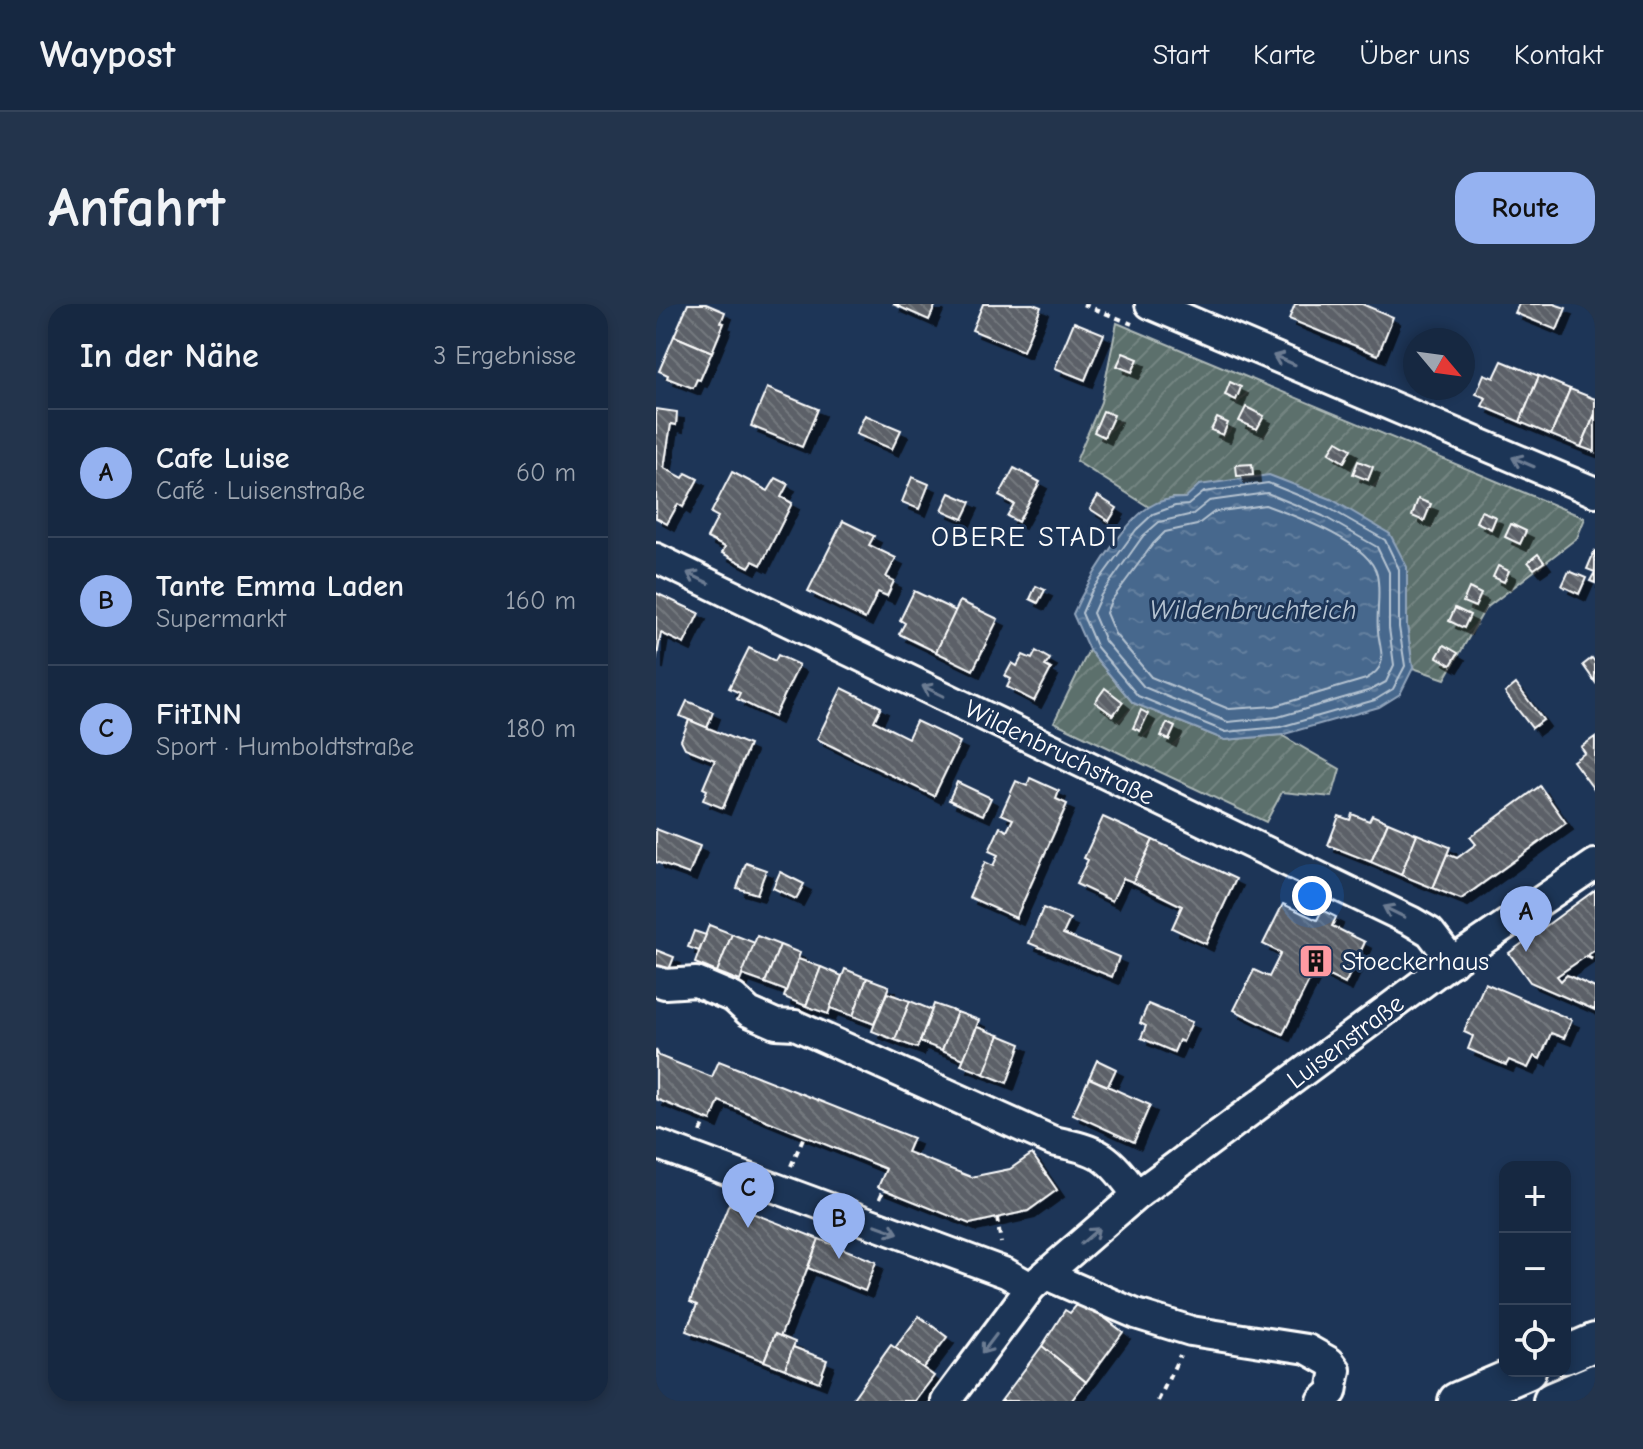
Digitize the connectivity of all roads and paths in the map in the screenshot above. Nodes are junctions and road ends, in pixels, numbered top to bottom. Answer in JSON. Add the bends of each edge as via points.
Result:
{"nodes":[{"id":1,"x":1150,"y":304,"type":"edge"},
{"id":2,"x":1595,"y":492,"type":"edge"},
{"id":3,"x":656,"y":558,"type":"edge"},
{"id":4,"x":1595,"y":864,"type":"edge"},
{"id":5,"x":1587,"y":956,"type":"dead end"},
{"id":6,"x":1595,"y":960,"type":"edge"},
{"id":7,"x":1453,"y":962,"type":"junction"},
{"id":8,"x":656,"y":981,"type":"edge"},
{"id":9,"x":804,"y":1136,"type":"dead end"},
{"id":10,"x":656,"y":1144,"type":"edge"},
{"id":11,"x":781,"y":1190,"type":"junction"},
{"id":12,"x":1137,"y":1195,"type":"junction"},
{"id":13,"x":1039,"y":1281,"type":"junction"},
{"id":14,"x":1191,"y":1331,"type":"junction"},
{"id":15,"x":1595,"y":1342,"type":"edge"},
{"id":16,"x":1571,"y":1352,"type":"edge"},
{"id":17,"x":1513,"y":1377,"type":"edge"},
{"id":18,"x":1595,"y":1383,"type":"edge"},
{"id":19,"x":946,"y":1401,"type":"edge"},
{"id":20,"x":1158,"y":1401,"type":"edge"},
{"id":21,"x":1322,"y":1401,"type":"edge"},
{"id":22,"x":1457,"y":1401,"type":"edge"},
{"id":23,"x":1552,"y":1401,"type":"edge"}],
"edges":[{"from":2,"to":1,"type":"street","one_way":true},
{"from":7,"to":3,"type":"street","name":"Wildenbruchstraße","one_way":true,"via":[[1430,932],[1411,921]]},
{"from":4,"to":7,"type":"street","name":"Luisenstraße"},
{"from":5,"to":6,"type":"path"},
{"from":7,"to":12,"type":"street","name":"Luisenstraße"},
{"from":8,"to":12,"type":"street","via":[[696,982],[776,1024],[795,1025],[1053,1141],[1085,1148],[1111,1162]]},
{"from":9,"to":11,"type":"path"},
{"from":10,"to":11,"type":"street"},
{"from":11,"to":13,"type":"street","one_way":true},
{"from":13,"to":12,"type":"street","name":"Luisenstraße","one_way":true},
{"from":13,"to":14,"type":"street"},
{"from":13,"to":19,"type":"street","name":"Luisenstraße","one_way":true},
{"from":14,"to":20,"type":"path"},
{"from":14,"to":21,"type":"street","via":[[1307,1349],[1336,1370],[1332,1392]]},
{"from":15,"to":16,"type":"main road"},
{"from":17,"to":22,"type":"main road"},
{"from":18,"to":23,"type":"main road"}]}
